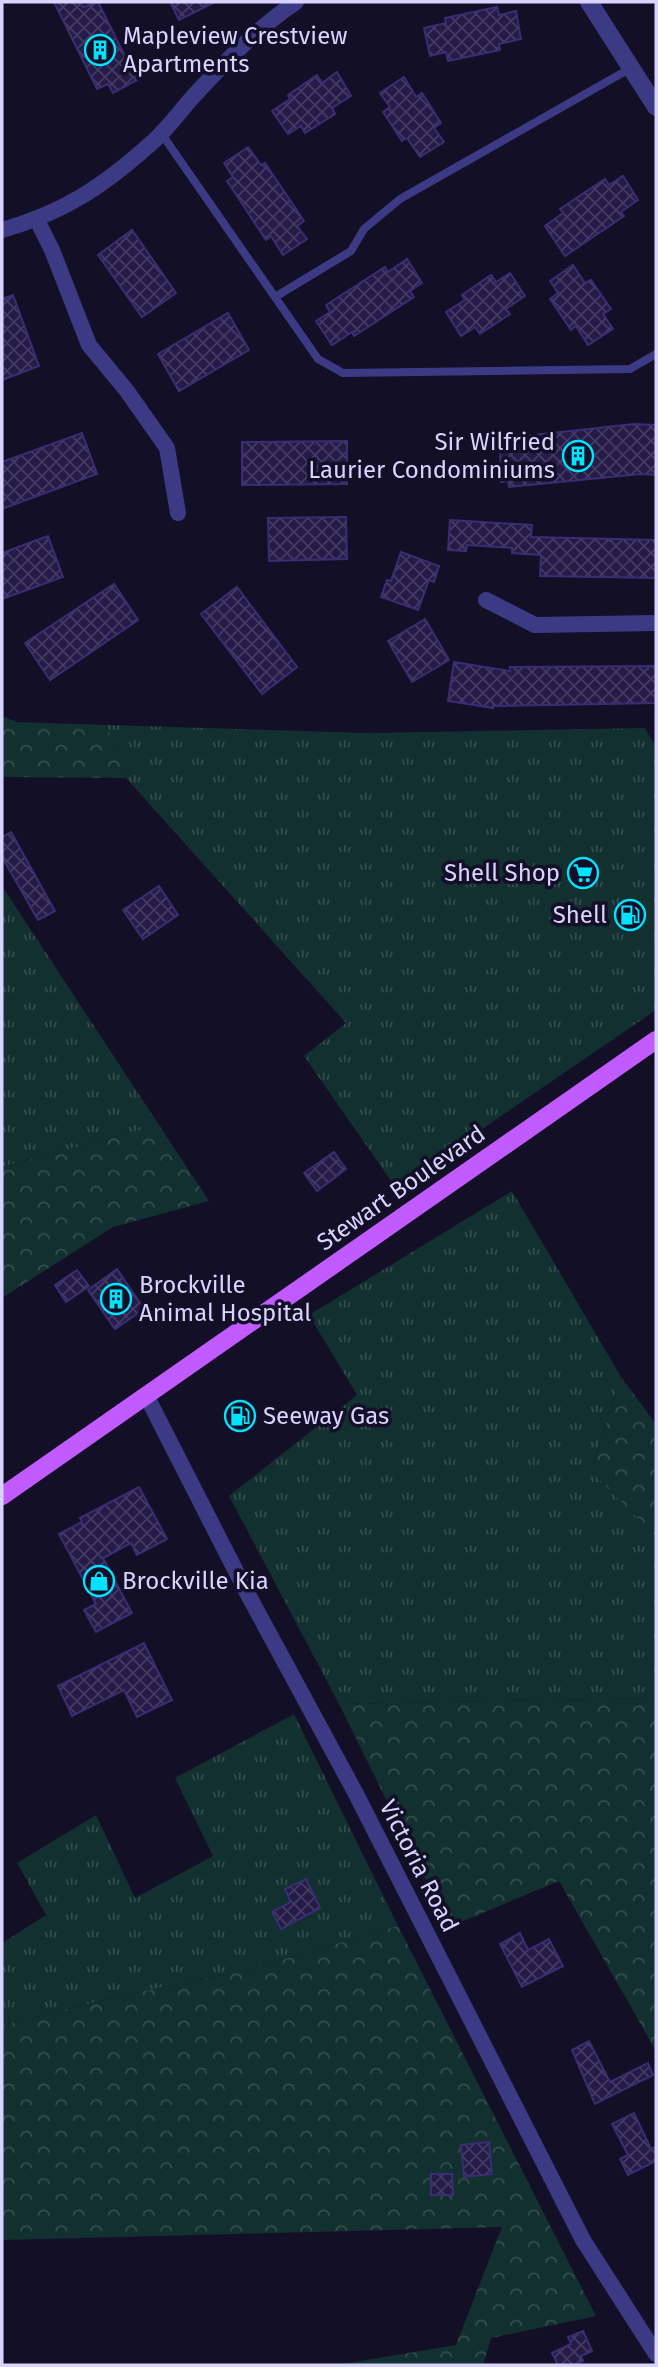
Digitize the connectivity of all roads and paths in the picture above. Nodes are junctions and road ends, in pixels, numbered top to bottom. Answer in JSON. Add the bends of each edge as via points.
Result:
{"nodes":[{"id":1,"x":296,"y":2,"type":"edge"},
{"id":2,"x":589,"y":2,"type":"edge"},
{"id":3,"x":631,"y":68,"type":"junction"},
{"id":4,"x":656,"y":107,"type":"edge"},
{"id":5,"x":161,"y":133,"type":"junction"},
{"id":6,"x":37,"y":220,"type":"junction"},
{"id":7,"x":2,"y":230,"type":"edge"},
{"id":8,"x":275,"y":297,"type":"junction"},
{"id":9,"x":656,"y":354,"type":"edge"},
{"id":10,"x":178,"y":513,"type":"dead end"},
{"id":11,"x":486,"y":600,"type":"dead end"},
{"id":12,"x":656,"y":623,"type":"edge"},
{"id":13,"x":656,"y":1040,"type":"edge"},
{"id":14,"x":146,"y":1395,"type":"junction"},
{"id":15,"x":2,"y":1496,"type":"edge"},
{"id":16,"x":656,"y":2354,"type":"edge"}],
"edges":[{"from":1,"to":5,"type":"street","via":[[216,72]]},
{"from":2,"to":3,"type":"street"},
{"from":3,"to":4,"type":"street"},
{"from":3,"to":8,"type":"lane","via":[[400,199],[364,229],[351,251]]},
{"from":5,"to":6,"type":"street","via":[[87,195]]},
{"from":5,"to":8,"type":"lane"},
{"from":6,"to":7,"type":"street"},
{"from":6,"to":10,"type":"street","via":[[89,345],[167,448]]},
{"from":8,"to":9,"type":"lane","via":[[318,359],[343,373],[630,369]]},
{"from":11,"to":12,"type":"street","via":[[535,625]]},
{"from":13,"to":14,"type":"main road","name":"Stewart Boulevard"},
{"from":14,"to":15,"type":"main road","name":"Stewart Boulevard"},
{"from":14,"to":16,"type":"street","name":"Victoria Road","via":[[583,2240]]}]}
